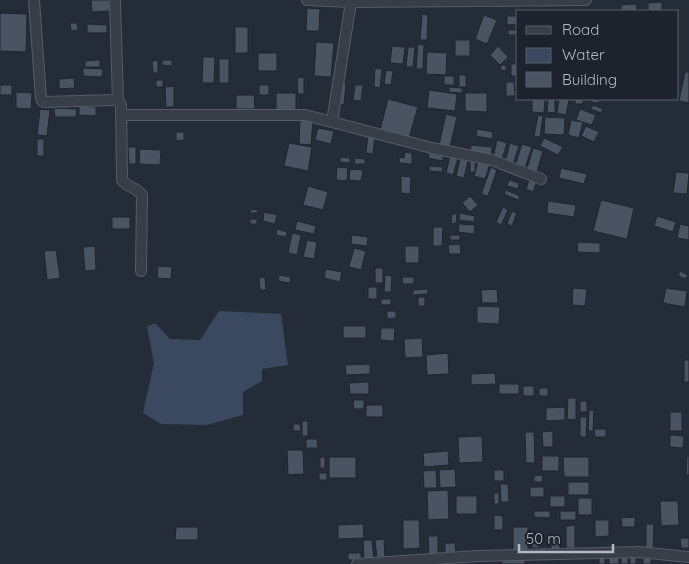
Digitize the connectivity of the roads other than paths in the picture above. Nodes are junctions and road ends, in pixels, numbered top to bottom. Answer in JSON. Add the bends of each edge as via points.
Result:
{"nodes":[{"id":1,"x":34,"y":0,"type":"edge"},
{"id":2,"x":115,"y":0,"type":"edge"},
{"id":3,"x":308,"y":0,"type":"edge"},
{"id":4,"x":586,"y":0,"type":"edge"},
{"id":5,"x":352,"y":2,"type":"junction"},
{"id":6,"x":118,"y":101,"type":"junction"},
{"id":7,"x":122,"y":115,"type":"junction"},
{"id":8,"x":332,"y":122,"type":"junction"},
{"id":9,"x":541,"y":179,"type":"dead end"},
{"id":10,"x":141,"y":271,"type":"dead end"},
{"id":11,"x":689,"y":557,"type":"edge"},
{"id":12,"x":389,"y":562,"type":"edge"},
{"id":13,"x":357,"y":564,"type":"edge"}],
"edges":[{"from":1,"to":6,"type":"street","via":[[43,102]]},
{"from":2,"to":6,"type":"street"},
{"from":3,"to":5,"type":"street"},
{"from":4,"to":5,"type":"street"},
{"from":5,"to":8,"type":"street"},
{"from":6,"to":7,"type":"street"},
{"from":7,"to":8,"type":"street","via":[[304,115]]},
{"from":7,"to":10,"type":"street","via":[[122,180],[142,195]]},
{"from":8,"to":9,"type":"street","via":[[492,160]]},
{"from":11,"to":12,"type":"street","via":[[639,552]]},
{"from":12,"to":13,"type":"street"}]}
